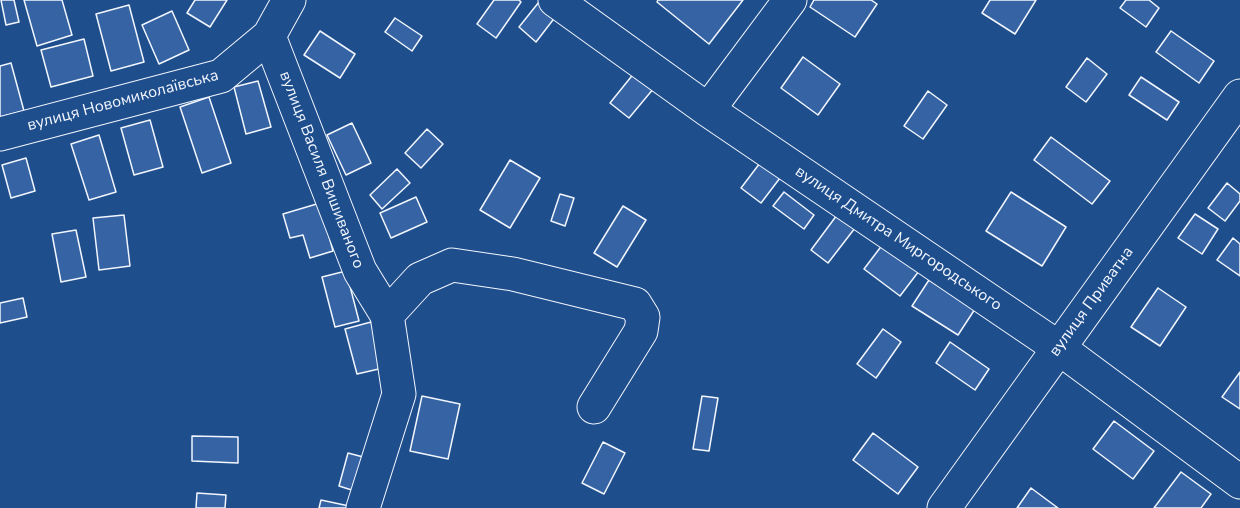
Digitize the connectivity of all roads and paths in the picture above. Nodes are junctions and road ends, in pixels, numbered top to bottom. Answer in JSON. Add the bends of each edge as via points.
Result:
{"nodes":[{"id":1,"x":289,"y":0,"type":"edge"},
{"id":2,"x":555,"y":0,"type":"edge"},
{"id":3,"x":790,"y":0,"type":"edge"},
{"id":4,"x":269,"y":36,"type":"junction"},
{"id":5,"x":1240,"y":96,"type":"edge"},
{"id":6,"x":708,"y":111,"type":"junction"},
{"id":7,"x":0,"y":134,"type":"edge"},
{"id":8,"x":387,"y":315,"type":"junction"},
{"id":9,"x":1059,"y":348,"type":"junction"},
{"id":10,"x":594,"y":407,"type":"dead end"},
{"id":11,"x":1240,"y":482,"type":"edge"},
{"id":12,"x":363,"y":508,"type":"edge"},
{"id":13,"x":944,"y":508,"type":"edge"}],
"edges":[{"from":1,"to":4,"type":"street"},
{"from":2,"to":6,"type":"street","name":"вулиця Дмитра Миргородського"},
{"from":3,"to":6,"type":"street"},
{"from":4,"to":7,"type":"street","name":"вулиця Новомиколаївська","via":[[221,76]]},
{"from":4,"to":8,"type":"street","name":"вулиця Василя Вишиваного","via":[[360,271]]},
{"from":5,"to":9,"type":"street","name":"вулиця Приватна"},
{"from":6,"to":9,"type":"street","name":"вулиця Дмитра Миргородського"},
{"from":8,"to":10,"type":"street","via":[[420,279],[452,265],[513,274],[635,304],[643,316],[641,331]]},
{"from":8,"to":12,"type":"street","name":"вулиця Василя Вишиваного","via":[[399,394]]},
{"from":9,"to":11,"type":"street","name":"вулиця Дмитра Миргородського"},
{"from":9,"to":13,"type":"street","name":"вулиця Приватна"}]}
